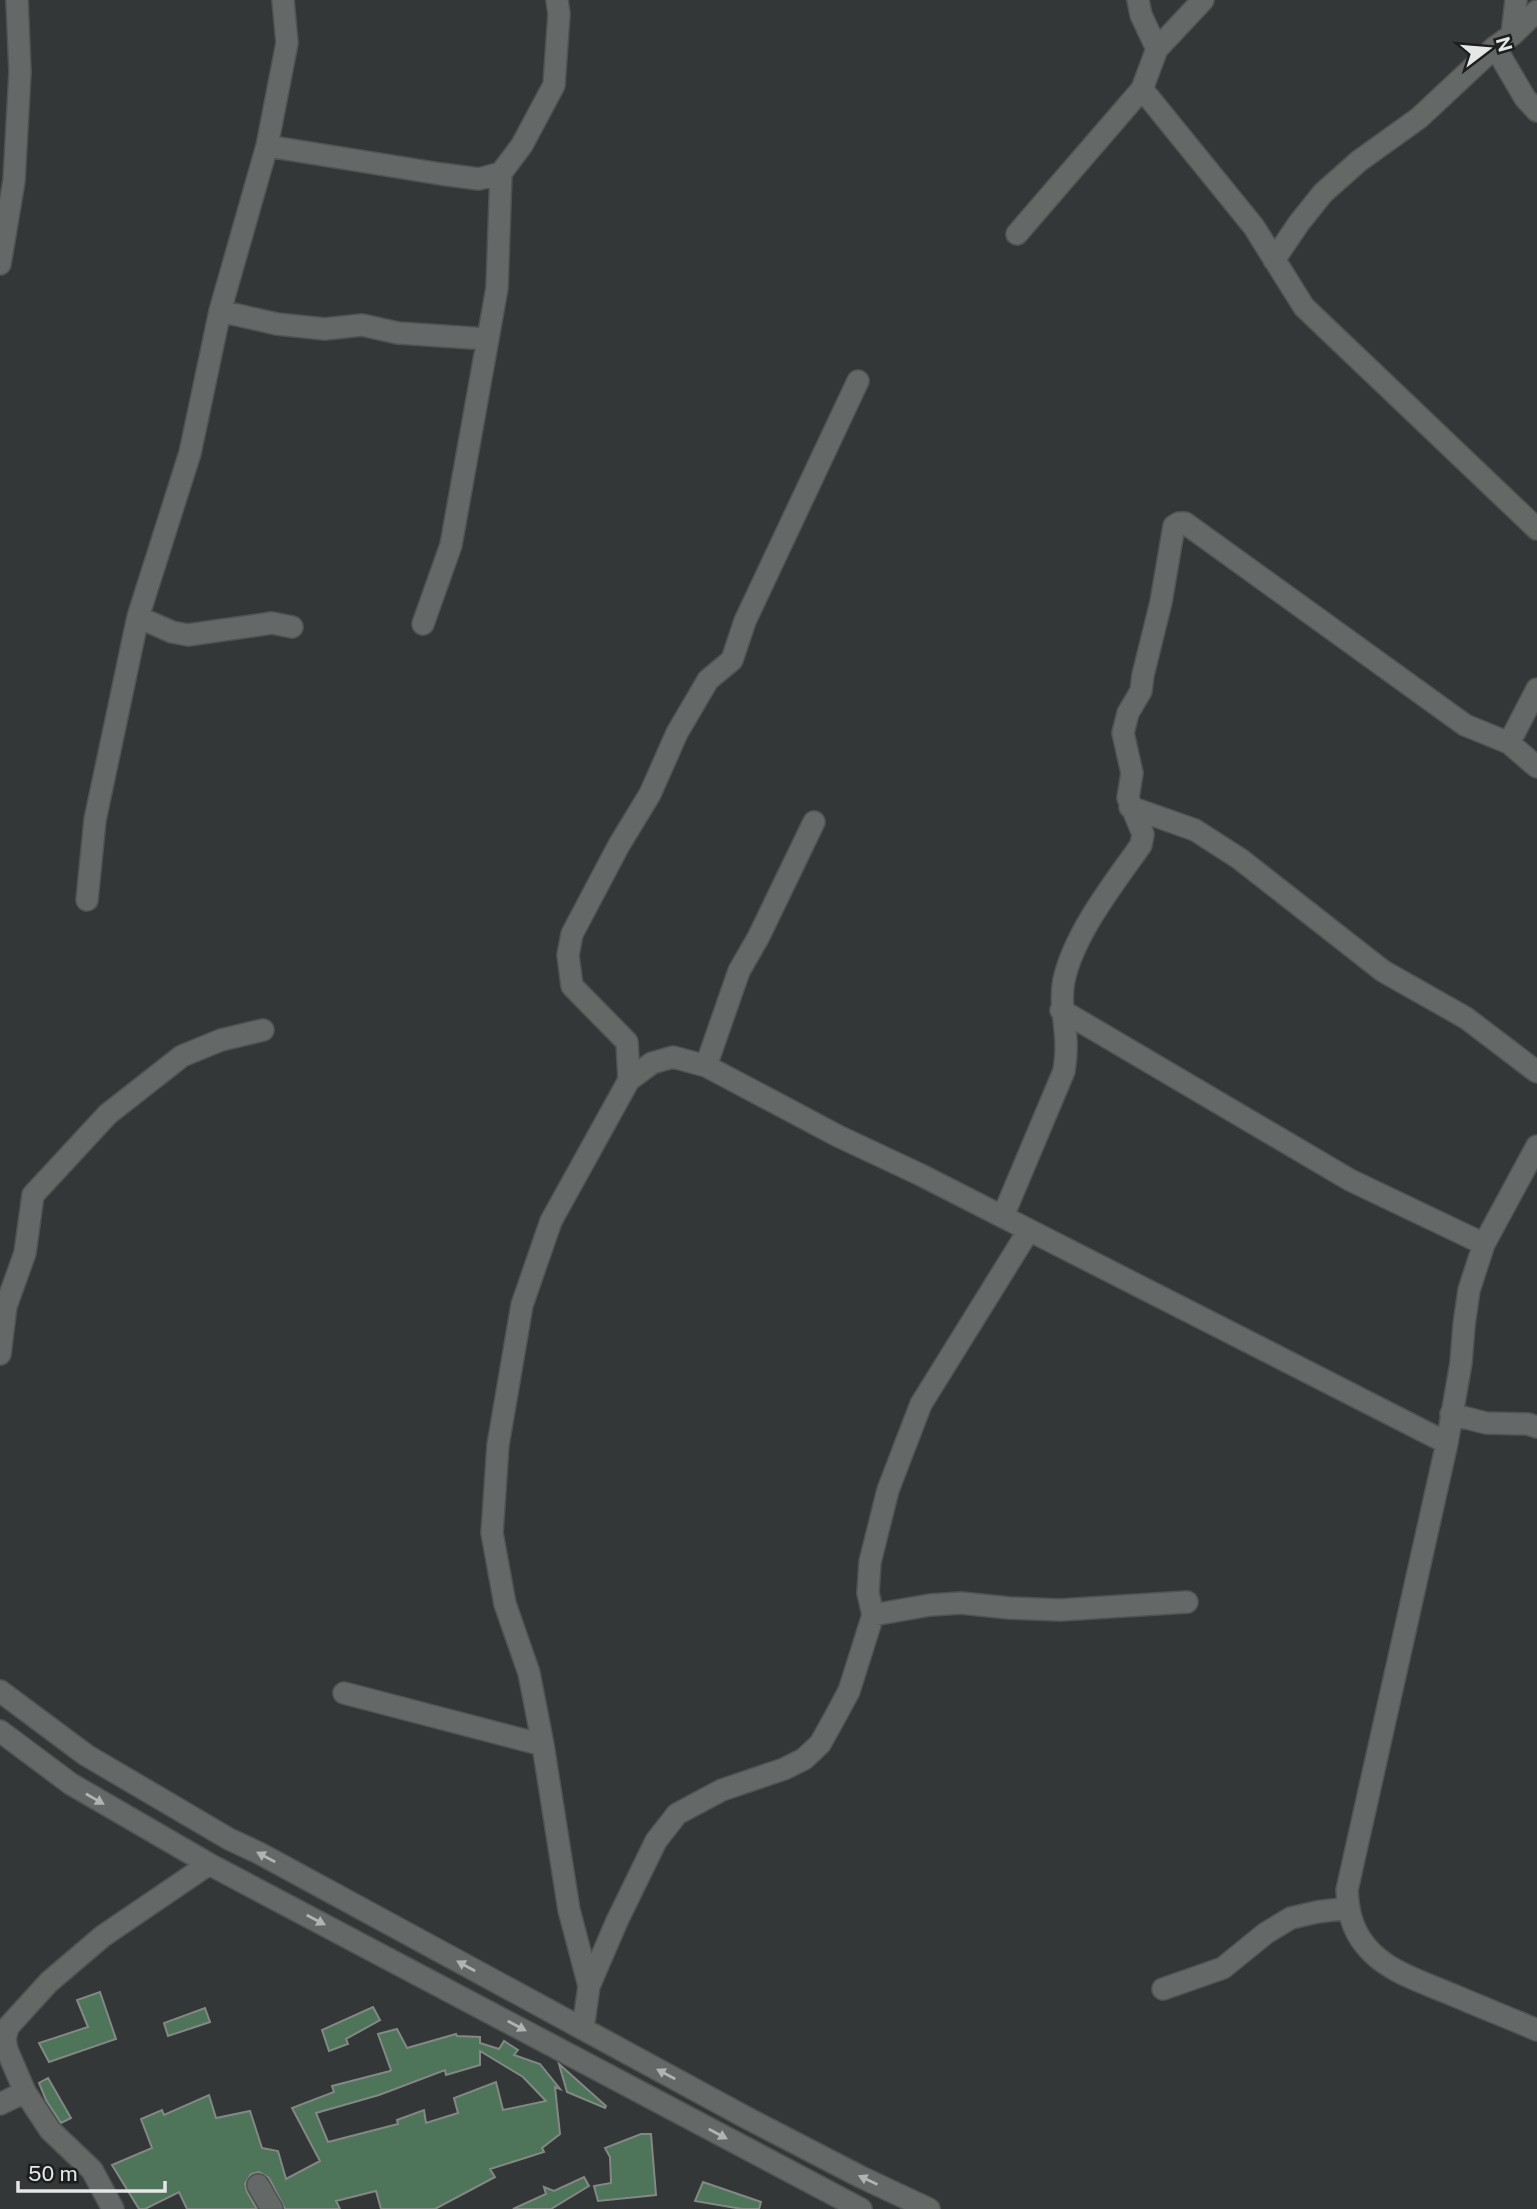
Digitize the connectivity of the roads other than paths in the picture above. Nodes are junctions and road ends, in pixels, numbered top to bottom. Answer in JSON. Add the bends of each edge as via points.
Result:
{"nodes":[{"id":1,"x":17,"y":0,"type":"edge"},
{"id":2,"x":283,"y":0,"type":"edge"},
{"id":3,"x":557,"y":0,"type":"edge"},
{"id":4,"x":1138,"y":0,"type":"edge"},
{"id":5,"x":1203,"y":0,"type":"edge"},
{"id":6,"x":1517,"y":0,"type":"edge"},
{"id":7,"x":1537,"y":12,"type":"edge"},
{"id":8,"x":1503,"y":41,"type":"junction"},
{"id":9,"x":1157,"y":49,"type":"junction"},
{"id":10,"x":1142,"y":89,"type":"junction"},
{"id":11,"x":1537,"y":111,"type":"edge"},
{"id":12,"x":267,"y":146,"type":"junction"},
{"id":13,"x":8,"y":160,"type":"edge"},
{"id":14,"x":501,"y":173,"type":"junction"},
{"id":15,"x":1017,"y":234,"type":"dead end"},
{"id":16,"x":1274,"y":260,"type":"junction"},
{"id":17,"x":0,"y":264,"type":"edge"},
{"id":18,"x":220,"y":311,"type":"junction"},
{"id":19,"x":487,"y":340,"type":"junction"},
{"id":20,"x":858,"y":382,"type":"dead end"},
{"id":21,"x":1537,"y":529,"type":"edge"},
{"id":22,"x":138,"y":617,"type":"junction"},
{"id":23,"x":423,"y":624,"type":"dead end"},
{"id":24,"x":292,"y":627,"type":"dead end"},
{"id":25,"x":1537,"y":689,"type":"edge"},
{"id":26,"x":1509,"y":743,"type":"junction"},
{"id":27,"x":1537,"y":767,"type":"edge"},
{"id":28,"x":1130,"y":807,"type":"junction"},
{"id":29,"x":814,"y":822,"type":"dead end"},
{"id":30,"x":87,"y":900,"type":"dead end"},
{"id":31,"x":1061,"y":1010,"type":"junction"},
{"id":32,"x":264,"y":1030,"type":"dead end"},
{"id":33,"x":706,"y":1066,"type":"junction"},
{"id":34,"x":1537,"y":1072,"type":"edge"},
{"id":35,"x":629,"y":1080,"type":"junction"},
{"id":36,"x":1537,"y":1146,"type":"edge"},
{"id":37,"x":1003,"y":1216,"type":"junction"},
{"id":38,"x":1029,"y":1230,"type":"junction"},
{"id":39,"x":1484,"y":1244,"type":"junction"},
{"id":40,"x":0,"y":1354,"type":"edge"},
{"id":41,"x":1451,"y":1414,"type":"junction"},
{"id":42,"x":1537,"y":1427,"type":"edge"},
{"id":43,"x":1447,"y":1443,"type":"junction"},
{"id":44,"x":1187,"y":1602,"type":"dead end"},
{"id":45,"x":873,"y":1615,"type":"junction"},
{"id":46,"x":0,"y":1690,"type":"edge"},
{"id":47,"x":344,"y":1693,"type":"dead end"},
{"id":48,"x":0,"y":1731,"type":"edge"},
{"id":49,"x":543,"y":1745,"type":"junction"},
{"id":50,"x":86,"y":1755,"type":"junction"},
{"id":51,"x":71,"y":1784,"type":"junction"},
{"id":52,"x":209,"y":1864,"type":"junction"},
{"id":53,"x":1348,"y":1908,"type":"junction"},
{"id":54,"x":589,"y":1986,"type":"junction"},
{"id":55,"x":1163,"y":1989,"type":"dead end"},
{"id":56,"x":583,"y":2029,"type":"junction"},
{"id":57,"x":1537,"y":2030,"type":"edge"},
{"id":58,"x":25,"y":2092,"type":"junction"},
{"id":59,"x":0,"y":2104,"type":"edge"},
{"id":60,"x":258,"y":2185,"type":"dead end"},
{"id":61,"x":850,"y":2207,"type":"edge"},
{"id":62,"x":113,"y":2209,"type":"edge"},
{"id":63,"x":272,"y":2209,"type":"edge"},
{"id":64,"x":929,"y":2209,"type":"edge"}],
"edges":[{"from":1,"to":13,"type":"street","via":[[20,72]]},
{"from":2,"to":12,"type":"street","via":[[286,43]]},
{"from":3,"to":14,"type":"street","via":[[554,85],[522,145]]},
{"from":4,"to":9,"type":"street"},
{"from":5,"to":9,"type":"street"},
{"from":6,"to":8,"type":"street"},
{"from":7,"to":8,"type":"street"},
{"from":8,"to":11,"type":"street","via":[[1525,98]]},
{"from":8,"to":16,"type":"street","via":[[1419,118],[1323,193]]},
{"from":9,"to":10,"type":"street"},
{"from":10,"to":15,"type":"street"},
{"from":10,"to":16,"type":"street","via":[[1254,227]]},
{"from":12,"to":14,"type":"street","via":[[479,179]]},
{"from":12,"to":18,"type":"street"},
{"from":13,"to":17,"type":"street","via":[[14,181]]},
{"from":14,"to":19,"type":"street","via":[[497,288]]},
{"from":16,"to":21,"type":"street","via":[[1304,307]]},
{"from":18,"to":19,"type":"street","via":[[313,328],[362,325],[398,333]]},
{"from":18,"to":22,"type":"street","via":[[190,453]]},
{"from":19,"to":23,"type":"street","via":[[451,545]]},
{"from":20,"to":35,"type":"street","via":[[732,660],[708,680],[683,722],[650,794],[572,934],[568,955],[572,986],[626,1042]]},
{"from":22,"to":24,"type":"street","via":[[188,635],[272,623]]},
{"from":22,"to":30,"type":"street","via":[[95,820]]},
{"from":25,"to":26,"type":"street"},
{"from":26,"to":27,"type":"street"},
{"from":26,"to":28,"type":"street","via":[[1465,725],[1179,523],[1172,532],[1141,691],[1123,733],[1132,773]]},
{"from":28,"to":31,"type":"street","via":[[1143,834],[1141,845],[1089,922],[1072,956]]},
{"from":28,"to":34,"type":"street","via":[[1195,830],[1240,859],[1383,971],[1466,1018]]},
{"from":29,"to":33,"type":"street","via":[[739,971]]},
{"from":31,"to":37,"type":"street","via":[[1067,1049],[1064,1071]]},
{"from":31,"to":39,"type":"street","via":[[1350,1180]]},
{"from":32,"to":40,"type":"street","via":[[182,1056],[108,1114],[33,1195],[24,1253],[6,1306]]},
{"from":33,"to":35,"type":"street","via":[[673,1056],[652,1063]]},
{"from":33,"to":37,"type":"street"},
{"from":35,"to":49,"type":"street","via":[[551,1221],[522,1305],[498,1446],[492,1534],[505,1604],[530,1673]]},
{"from":36,"to":39,"type":"street"},
{"from":37,"to":38,"type":"street"},
{"from":38,"to":43,"type":"street"},
{"from":38,"to":45,"type":"street","via":[[921,1404],[888,1490],[870,1562],[868,1593]]},
{"from":39,"to":41,"type":"street","via":[[1469,1290]]},
{"from":41,"to":42,"type":"street","via":[[1486,1423]]},
{"from":41,"to":43,"type":"street"},
{"from":43,"to":53,"type":"street","via":[[1347,1890]]},
{"from":44,"to":45,"type":"street","via":[[1060,1610],[961,1603]]},
{"from":45,"to":54,"type":"street","via":[[849,1691],[820,1744],[794,1764],[722,1790],[677,1814],[656,1841]]},
{"from":46,"to":50,"type":"street"},
{"from":47,"to":49,"type":"street"},
{"from":48,"to":51,"type":"street"},
{"from":49,"to":54,"type":"street","via":[[569,1909]]},
{"from":50,"to":51,"type":"street"},
{"from":56,"to":50,"type":"street","one_way":true,"via":[[229,1839]]},
{"from":51,"to":52,"type":"street","one_way":true},
{"from":52,"to":58,"type":"street","via":[[103,1936],[49,1982],[8,2027],[7,2050]]},
{"from":52,"to":61,"type":"street","one_way":true},
{"from":53,"to":55,"type":"street","via":[[1291,1919],[1223,1968]]},
{"from":53,"to":57,"type":"street","via":[[1354,1929],[1378,1959],[1403,1974]]},
{"from":54,"to":56,"type":"street"},
{"from":64,"to":56,"type":"street","one_way":true},
{"from":58,"to":59,"type":"street"},
{"from":58,"to":62,"type":"street","via":[[50,2130],[92,2170]]},
{"from":60,"to":63,"type":"street"}]}
